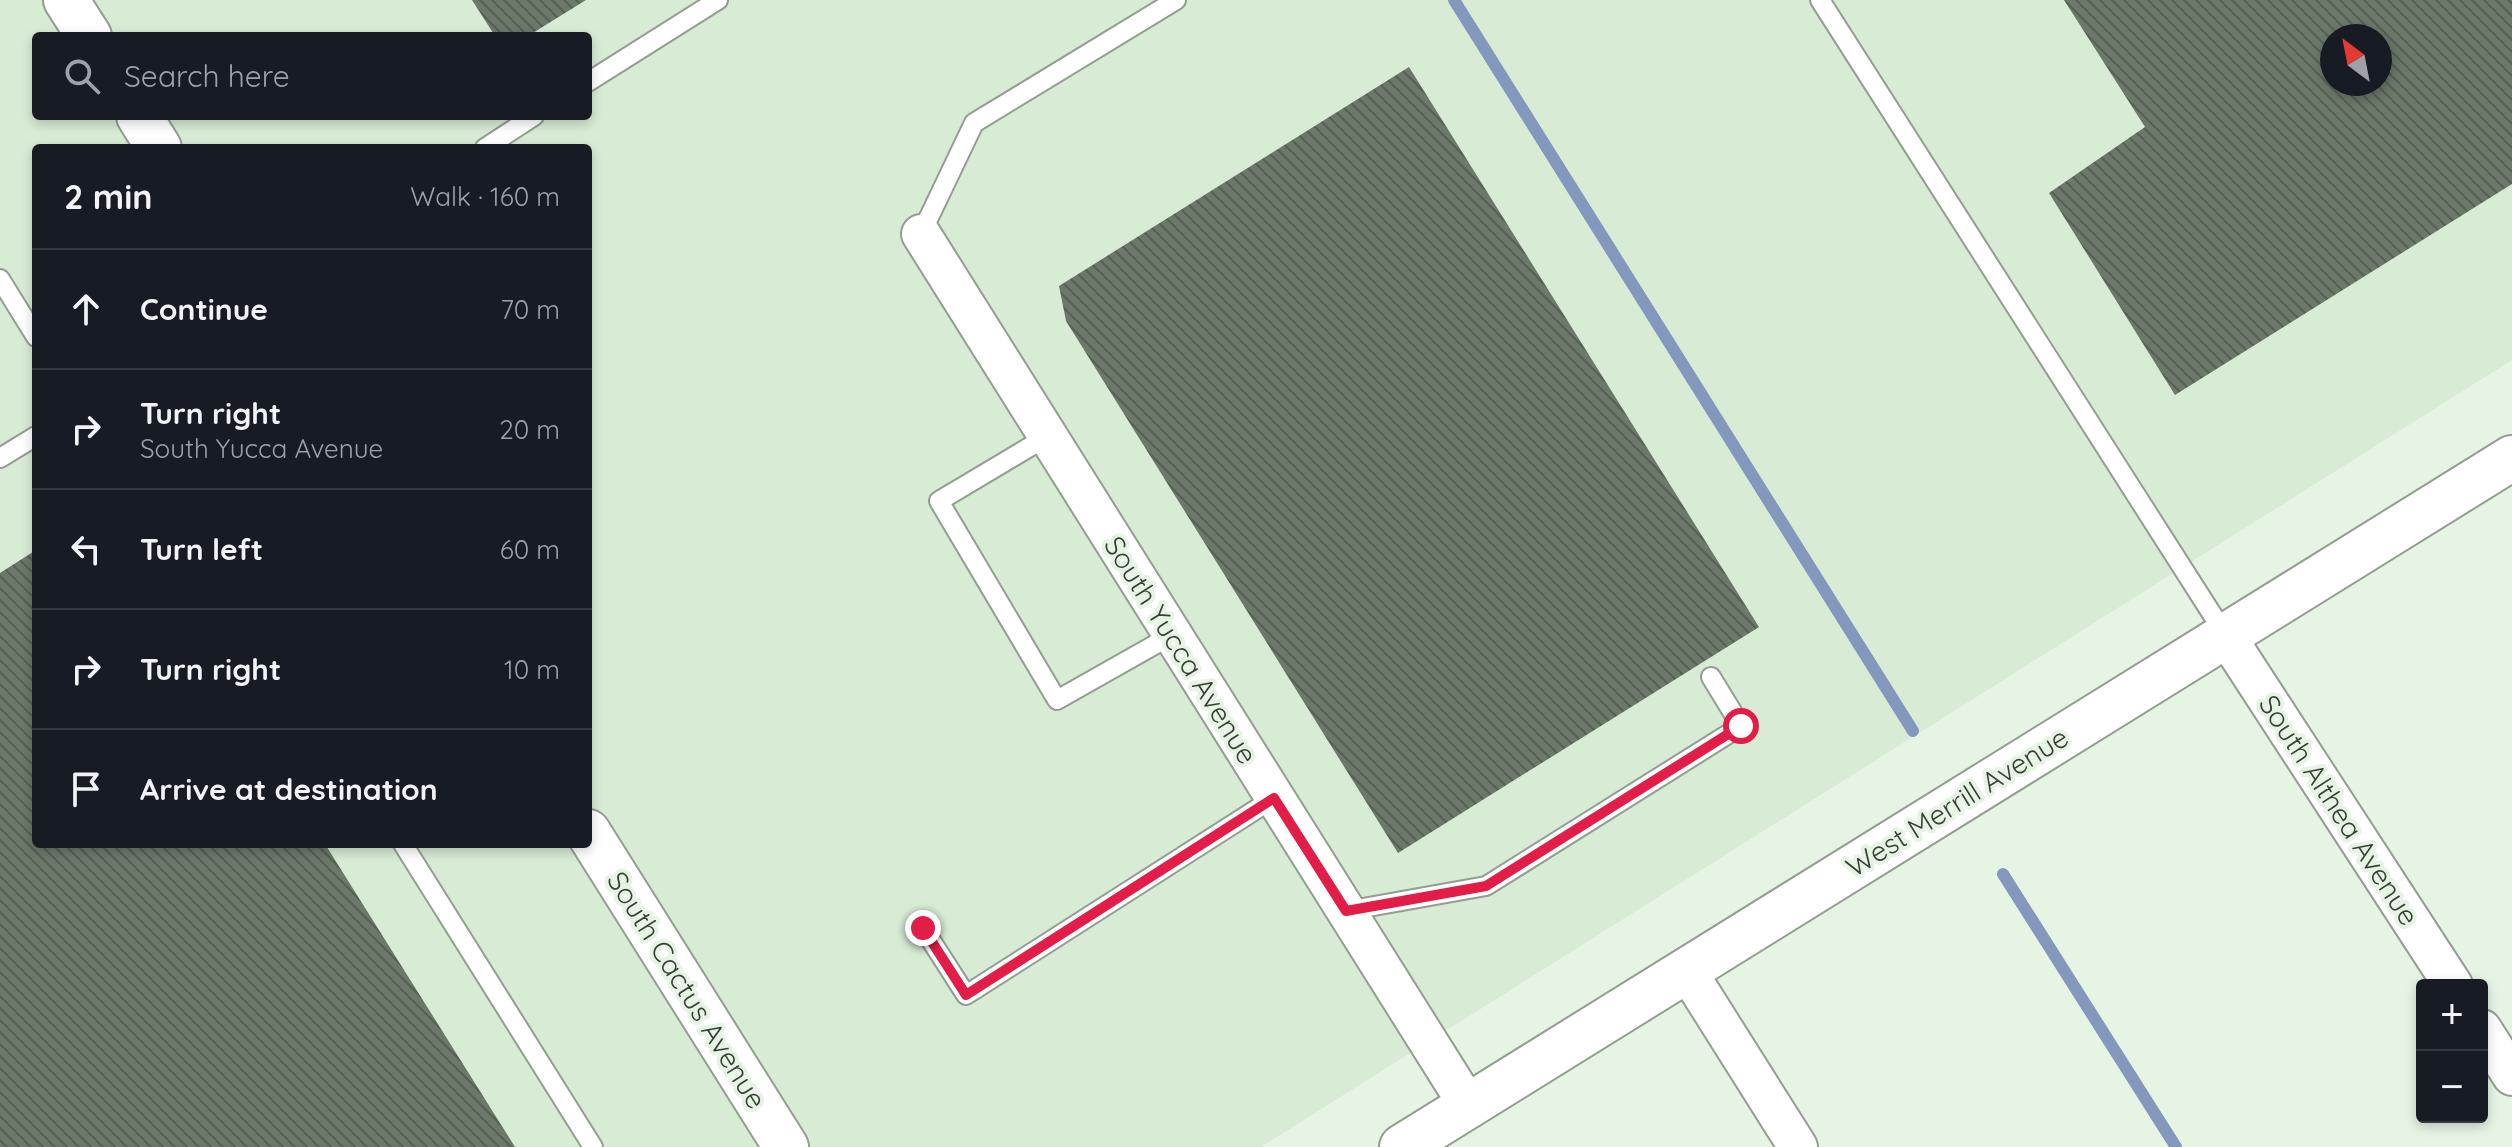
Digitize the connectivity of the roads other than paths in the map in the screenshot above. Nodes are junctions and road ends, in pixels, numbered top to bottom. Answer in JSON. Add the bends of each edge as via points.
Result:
{"nodes":[{"id":1,"x":66,"y":0,"type":"edge"},
{"id":2,"x":718,"y":0,"type":"edge"},
{"id":3,"x":1176,"y":0,"type":"edge"},
{"id":4,"x":1820,"y":0,"type":"edge"},
{"id":5,"x":86,"y":32,"type":"edge"},
{"id":6,"x":592,"y":79,"type":"edge"},
{"id":7,"x":142,"y":120,"type":"edge"},
{"id":8,"x":528,"y":120,"type":"edge"},
{"id":9,"x":156,"y":144,"type":"edge"},
{"id":10,"x":491,"y":144,"type":"edge"},
{"id":11,"x":921,"y":234,"type":"joint"},
{"id":12,"x":0,"y":279,"type":"edge"},
{"id":13,"x":32,"y":331,"type":"edge"},
{"id":14,"x":1048,"y":436,"type":"junction"},
{"id":15,"x":32,"y":438,"type":"edge"},
{"id":16,"x":0,"y":458,"type":"edge"},
{"id":17,"x":2512,"y":458,"type":"edge"},
{"id":18,"x":1172,"y":635,"type":"junction"},
{"id":19,"x":2226,"y":636,"type":"junction"},
{"id":20,"x":1711,"y":677,"type":"dead end"},
{"id":21,"x":1274,"y":798,"type":"junction"},
{"id":22,"x":592,"y":838,"type":"edge"},
{"id":23,"x":406,"y":848,"type":"edge"},
{"id":24,"x":1346,"y":911,"type":"junction"},
{"id":25,"x":923,"y":928,"type":"dead end"},
{"id":26,"x":1687,"y":971,"type":"junction"},
{"id":27,"x":2449,"y":979,"type":"edge"},
{"id":28,"x":2488,"y":1038,"type":"edge"},
{"id":29,"x":2512,"y":1076,"type":"edge"},
{"id":30,"x":1468,"y":1105,"type":"junction"},
{"id":31,"x":593,"y":1147,"type":"edge"},
{"id":32,"x":786,"y":1147,"type":"edge"},
{"id":33,"x":1402,"y":1147,"type":"edge"},
{"id":34,"x":1798,"y":1147,"type":"edge"}],
"edges":[{"from":1,"to":5,"type":"main road"},
{"from":2,"to":6,"type":"lane"},
{"from":3,"to":11,"type":"lane","via":[[974,123]]},
{"from":4,"to":19,"type":"lane"},
{"from":7,"to":9,"type":"main road"},
{"from":8,"to":10,"type":"lane"},
{"from":11,"to":14,"type":"street","name":"South Yucca Avenue"},
{"from":12,"to":13,"type":"lane"},
{"from":14,"to":18,"type":"street","name":"South Yucca Avenue"},
{"from":14,"to":18,"type":"lane","via":[[939,501],[1057,700]]},
{"from":15,"to":16,"type":"lane"},
{"from":17,"to":19,"type":"main road","name":"West Merrill Avenue"},
{"from":18,"to":21,"type":"street","name":"South Yucca Avenue"},
{"from":19,"to":26,"type":"main road","name":"West Merrill Avenue"},
{"from":19,"to":27,"type":"street","name":"South Althea Avenue"},
{"from":20,"to":24,"type":"lane","via":[[1741,726],[1486,886]]},
{"from":21,"to":24,"type":"street","name":"South Yucca Avenue"},
{"from":21,"to":25,"type":"lane","via":[[966,995]]},
{"from":22,"to":32,"type":"main road","name":"South Cactus Avenue"},
{"from":23,"to":31,"type":"lane"},
{"from":24,"to":30,"type":"street","name":"South Yucca Avenue"},
{"from":26,"to":30,"type":"main road","name":"West Merrill Avenue"},
{"from":26,"to":34,"type":"street"},
{"from":28,"to":29,"type":"street"},
{"from":30,"to":33,"type":"main road","name":"West Merrill Avenue"}]}
